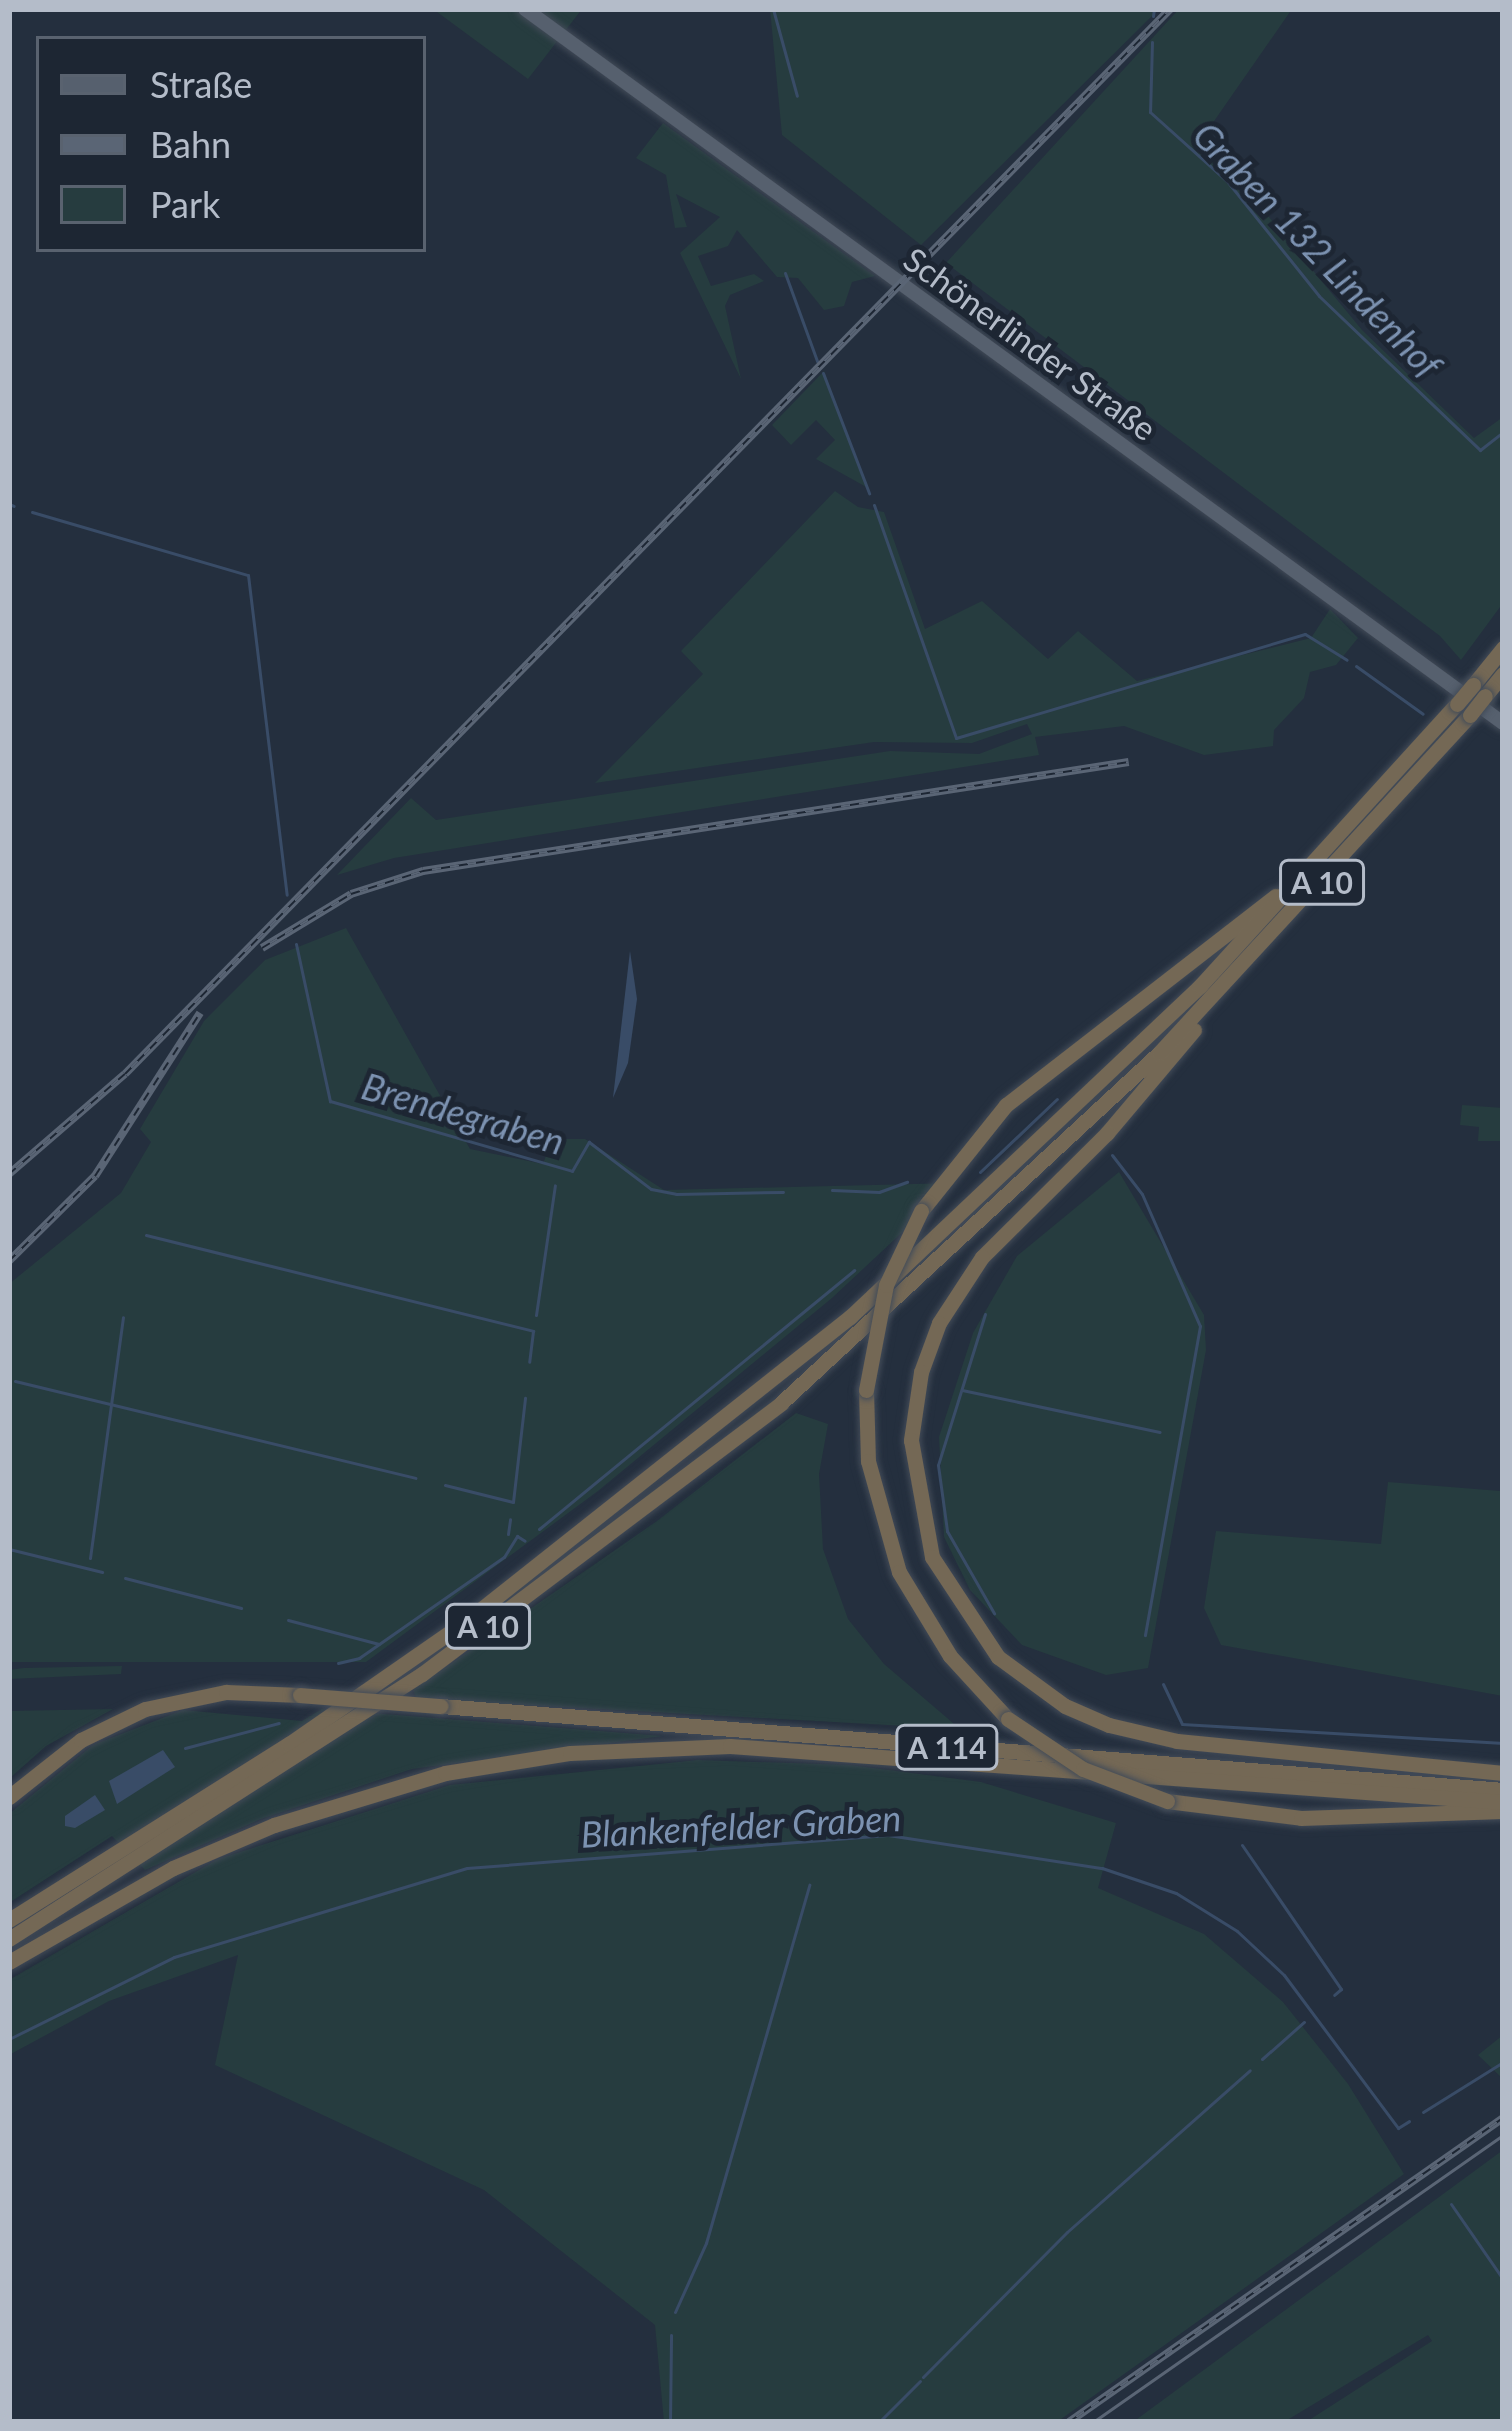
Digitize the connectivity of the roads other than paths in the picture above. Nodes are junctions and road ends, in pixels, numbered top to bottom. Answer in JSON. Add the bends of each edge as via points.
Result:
{"nodes":[{"id":1,"x":525,"y":9,"type":"edge"},
{"id":2,"x":1503,"y":648,"type":"edge"},
{"id":3,"x":1503,"y":674,"type":"edge"},
{"id":4,"x":1479,"y":690,"type":"junction"},
{"id":5,"x":1464,"y":710,"type":"junction"},
{"id":6,"x":1503,"y":724,"type":"edge"},
{"id":7,"x":1311,"y":871,"type":"junction"},
{"id":8,"x":1244,"y":966,"type":"junction"},
{"id":9,"x":733,"y":1738,"type":"junction"},
{"id":10,"x":1503,"y":1773,"type":"edge"},
{"id":11,"x":1503,"y":1790,"type":"edge"},
{"id":12,"x":9,"y":1797,"type":"edge"},
{"id":13,"x":1503,"y":1807,"type":"edge"},
{"id":14,"x":9,"y":1920,"type":"edge"},
{"id":15,"x":9,"y":1939,"type":"edge"},
{"id":16,"x":9,"y":1962,"type":"edge"}],
"edges":[{"from":1,"to":6,"type":"main road","name":"Schönerlinder Straße"},
{"from":2,"to":4,"type":"highway","number":"A 10"},
{"from":3,"to":4,"type":"highway","number":"A 10"},
{"from":4,"to":5,"type":"highway","number":"A 10","bridge":true},
{"from":5,"to":7,"type":"highway","number":"A 10"},
{"from":5,"to":8,"type":"highway","number":"A 10"},
{"from":7,"to":13,"type":"highway","bridge":true,"via":[[1048,1069],[970,1141],[920,1210],[886,1285],[866,1390],[868,1461],[899,1572],[950,1656],[1008,1719],[1083,1769],[1167,1802],[1301,1818]]},
{"from":7,"to":14,"type":"highway","number":"A 10","via":[[1053,1131],[700,1442],[289,1744]]},
{"from":8,"to":10,"type":"highway","via":[[1107,1132],[952,1297],[921,1372],[912,1427],[915,1494],[932,1556],[998,1658],[1065,1706],[1109,1725],[1177,1741]]},
{"from":8,"to":15,"type":"highway","number":"A 10","via":[[1075,1135],[763,1417],[422,1674]]},
{"from":9,"to":11,"type":"highway","number":"A 114"},
{"from":9,"to":12,"type":"highway","bridge":true,"via":[[226,1692],[145,1709],[81,1740]]},
{"from":9,"to":13,"type":"highway","number":"A 114"},
{"from":9,"to":16,"type":"highway","via":[[570,1753],[370,1792],[173,1868]]}]}
